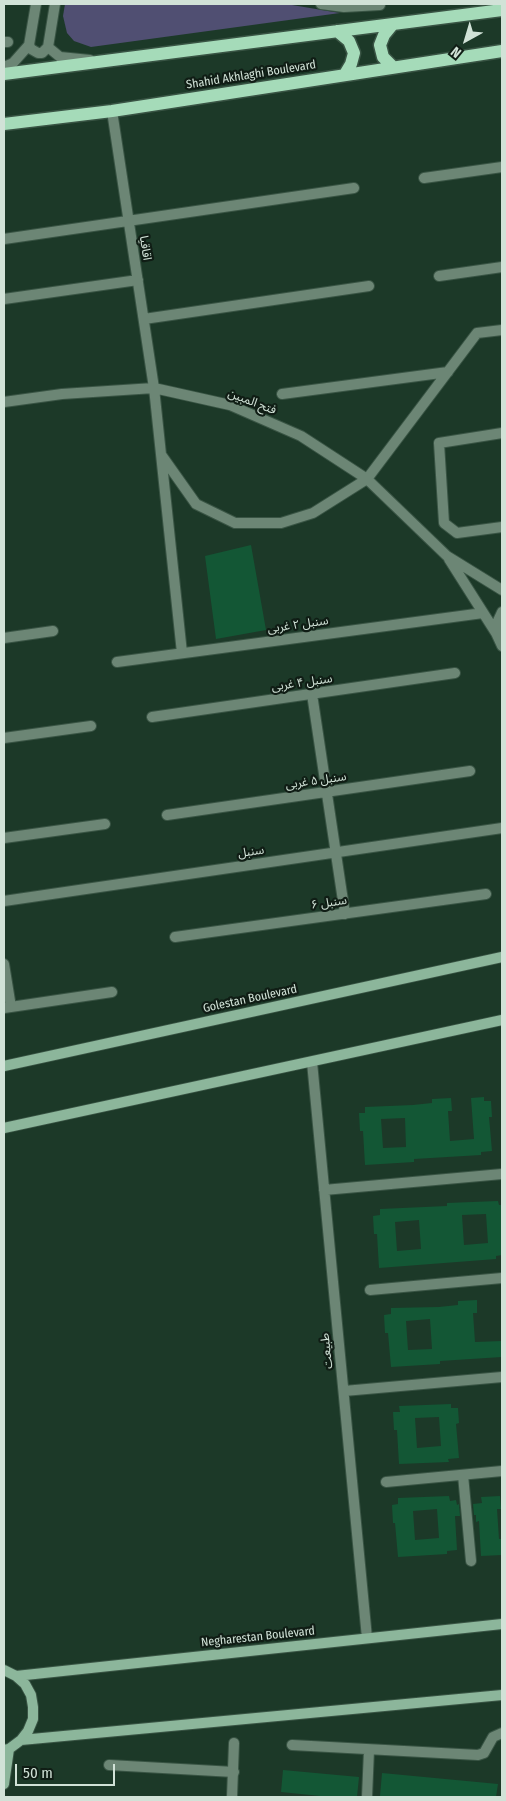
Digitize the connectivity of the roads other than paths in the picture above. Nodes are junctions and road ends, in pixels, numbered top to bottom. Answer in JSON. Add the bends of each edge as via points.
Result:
{"nodes":[{"id":1,"x":36,"y":4,"type":"edge"},
{"id":2,"x":55,"y":4,"type":"edge"},
{"id":3,"x":321,"y":4,"type":"edge"},
{"id":4,"x":380,"y":5,"type":"edge"},
{"id":5,"x":502,"y":10,"type":"edge"},
{"id":6,"x":393,"y":24,"type":"junction"},
{"id":7,"x":337,"y":31,"type":"junction"},
{"id":8,"x":29,"y":45,"type":"junction"},
{"id":9,"x":48,"y":48,"type":"junction"},
{"id":10,"x":502,"y":51,"type":"edge"},
{"id":11,"x":103,"y":61,"type":"junction"},
{"id":12,"x":4,"y":67,"type":"edge"},
{"id":13,"x":393,"y":67,"type":"junction"},
{"id":14,"x":4,"y":74,"type":"edge"},
{"id":15,"x":345,"y":74,"type":"junction"},
{"id":16,"x":112,"y":111,"type":"junction"},
{"id":17,"x":4,"y":124,"type":"edge"},
{"id":18,"x":502,"y":167,"type":"edge"},
{"id":19,"x":424,"y":178,"type":"dead end"},
{"id":20,"x":354,"y":188,"type":"dead end"},
{"id":21,"x":129,"y":221,"type":"junction"},
{"id":22,"x":4,"y":239,"type":"edge"},
{"id":23,"x":502,"y":267,"type":"edge"},
{"id":24,"x":439,"y":276,"type":"dead end"},
{"id":25,"x":138,"y":280,"type":"junction"},
{"id":26,"x":369,"y":286,"type":"dead end"},
{"id":27,"x":4,"y":299,"type":"edge"},
{"id":28,"x":144,"y":320,"type":"junction"},
{"id":29,"x":502,"y":330,"type":"edge"},
{"id":30,"x":448,"y":372,"type":"junction"},
{"id":31,"x":154,"y":388,"type":"junction"},
{"id":32,"x":282,"y":394,"type":"dead end"},
{"id":33,"x":4,"y":402,"type":"edge"},
{"id":34,"x":502,"y":432,"type":"edge"},
{"id":35,"x":161,"y":456,"type":"junction"},
{"id":36,"x":367,"y":479,"type":"junction"},
{"id":37,"x":502,"y":527,"type":"edge"},
{"id":38,"x":447,"y":556,"type":"junction"},
{"id":39,"x":502,"y":590,"type":"edge"},
{"id":40,"x":502,"y":612,"type":"edge"},
{"id":41,"x":483,"y":613,"type":"junction"},
{"id":42,"x":53,"y":631,"type":"dead end"},
{"id":43,"x":496,"y":633,"type":"junction"},
{"id":44,"x":4,"y":638,"type":"edge"},
{"id":45,"x":502,"y":646,"type":"edge"},
{"id":46,"x":182,"y":653,"type":"junction"},
{"id":47,"x":116,"y":662,"type":"dead end"},
{"id":48,"x":455,"y":673,"type":"dead end"},
{"id":49,"x":312,"y":694,"type":"junction"},
{"id":50,"x":152,"y":717,"type":"dead end"},
{"id":51,"x":91,"y":726,"type":"dead end"},
{"id":52,"x":4,"y":738,"type":"edge"},
{"id":53,"x":470,"y":771,"type":"dead end"},
{"id":54,"x":327,"y":792,"type":"junction"},
{"id":55,"x":166,"y":815,"type":"dead end"},
{"id":56,"x":105,"y":824,"type":"dead end"},
{"id":57,"x":502,"y":828,"type":"edge"},
{"id":58,"x":4,"y":838,"type":"edge"},
{"id":59,"x":336,"y":853,"type":"junction"},
{"id":60,"x":486,"y":894,"type":"dead end"},
{"id":61,"x":4,"y":901,"type":"edge"},
{"id":62,"x":345,"y":914,"type":"junction"},
{"id":63,"x":175,"y":937,"type":"dead end"},
{"id":64,"x":502,"y":957,"type":"edge"},
{"id":65,"x":4,"y":964,"type":"edge"},
{"id":66,"x":112,"y":992,"type":"dead end"},
{"id":67,"x":7,"y":1008,"type":"edge"},
{"id":68,"x":502,"y":1020,"type":"edge"},
{"id":69,"x":312,"y":1062,"type":"junction"},
{"id":70,"x":4,"y":1066,"type":"edge"},
{"id":71,"x":4,"y":1128,"type":"edge"},
{"id":72,"x":502,"y":1174,"type":"edge"},
{"id":73,"x":324,"y":1190,"type":"junction"},
{"id":74,"x":502,"y":1278,"type":"edge"},
{"id":75,"x":370,"y":1290,"type":"dead end"},
{"id":76,"x":502,"y":1377,"type":"edge"},
{"id":77,"x":344,"y":1391,"type":"junction"},
{"id":78,"x":502,"y":1472,"type":"edge"},
{"id":79,"x":463,"y":1475,"type":"junction"},
{"id":80,"x":386,"y":1482,"type":"dead end"},
{"id":81,"x":471,"y":1561,"type":"dead end"},
{"id":82,"x":502,"y":1624,"type":"edge"},
{"id":83,"x":368,"y":1638,"type":"junction"},
{"id":84,"x":4,"y":1670,"type":"edge"},
{"id":85,"x":16,"y":1676,"type":"junction"},
{"id":86,"x":502,"y":1695,"type":"edge"},
{"id":87,"x":502,"y":1733,"type":"edge"},
{"id":88,"x":21,"y":1740,"type":"junction"},
{"id":89,"x":234,"y":1743,"type":"dead end"},
{"id":90,"x":292,"y":1745,"type":"dead end"},
{"id":91,"x":6,"y":1749,"type":"edge"},
{"id":92,"x":369,"y":1750,"type":"junction"},
{"id":93,"x":109,"y":1765,"type":"dead end"},
{"id":94,"x":234,"y":1772,"type":"junction"},
{"id":95,"x":4,"y":1784,"type":"edge"},
{"id":96,"x":232,"y":1797,"type":"edge"},
{"id":97,"x":367,"y":1797,"type":"edge"}],
"edges":[{"from":1,"to":8,"type":"street"},
{"from":2,"to":9,"type":"street"},
{"from":3,"to":4,"type":"street","via":[[344,7]]},
{"from":5,"to":6,"type":"main road"},
{"from":6,"to":7,"type":"main road"},
{"from":6,"to":13,"type":"main road","via":[[380,45],[383,57]]},
{"from":7,"to":11,"type":"main road"},
{"from":7,"to":15,"type":"main road","via":[[349,41],[354,53]]},
{"from":8,"to":9,"type":"street","via":[[38,53]]},
{"from":8,"to":12,"type":"street","via":[[14,63]]},
{"from":9,"to":11,"type":"street","via":[[60,57]]},
{"from":10,"to":13,"type":"main road","name":"Shahid Akhlaghi Boulevard"},
{"from":11,"to":14,"type":"main road"},
{"from":13,"to":15,"type":"main road","name":"Shahid Akhlaghi Boulevard"},
{"from":15,"to":16,"type":"main road","name":"Shahid Akhlaghi Boulevard"},
{"from":16,"to":17,"type":"main road","name":"Shahid Akhlaghi Boulevard"},
{"from":16,"to":21,"type":"street","name":"اقاقیا"},
{"from":18,"to":19,"type":"street"},
{"from":20,"to":21,"type":"street"},
{"from":21,"to":22,"type":"street"},
{"from":21,"to":25,"type":"street","name":"اقاقیا"},
{"from":23,"to":24,"type":"street"},
{"from":25,"to":27,"type":"street"},
{"from":25,"to":28,"type":"street","name":"اقاقیا"},
{"from":26,"to":28,"type":"street"},
{"from":28,"to":31,"type":"street","name":"اقاقیا"},
{"from":29,"to":30,"type":"street","via":[[477,333]]},
{"from":30,"to":32,"type":"street"},
{"from":30,"to":36,"type":"street"},
{"from":31,"to":33,"type":"street","name":"فتح المبین","via":[[62,394]]},
{"from":31,"to":35,"type":"street","name":"اقاقیا"},
{"from":31,"to":36,"type":"street","name":"فتح المبین","via":[[230,405],[301,436]]},
{"from":34,"to":37,"type":"street","via":[[439,442],[444,523],[457,533]]},
{"from":35,"to":36,"type":"street","via":[[196,504],[234,523],[281,523],[313,513]]},
{"from":35,"to":46,"type":"street","name":"اقاقیا"},
{"from":36,"to":38,"type":"street","name":"فتح المبین"},
{"from":38,"to":39,"type":"street"},
{"from":38,"to":41,"type":"street"},
{"from":40,"to":43,"type":"street"},
{"from":41,"to":43,"type":"street"},
{"from":41,"to":46,"type":"street","name":"سنبل ۲ غربی"},
{"from":42,"to":44,"type":"street"},
{"from":43,"to":45,"type":"street"},
{"from":46,"to":47,"type":"street","name":"سنبل ۲ غربی"},
{"from":48,"to":49,"type":"street","name":"سنبل ۴ غربی"},
{"from":49,"to":50,"type":"street","name":"سنبل ۴ غربی"},
{"from":49,"to":54,"type":"street"},
{"from":51,"to":52,"type":"street"},
{"from":53,"to":54,"type":"street","name":"سنبل ۵ غربی"},
{"from":54,"to":55,"type":"street","name":"سنبل ۵ غربی"},
{"from":54,"to":59,"type":"street"},
{"from":56,"to":58,"type":"street"},
{"from":57,"to":59,"type":"street","name":"سنبل"},
{"from":59,"to":61,"type":"street","name":"سنبل"},
{"from":59,"to":62,"type":"street"},
{"from":60,"to":62,"type":"street","name":"سنبل ۶"},
{"from":62,"to":63,"type":"street","name":"سنبل ۶"},
{"from":64,"to":70,"type":"main road","name":"Golestan Boulevard"},
{"from":65,"to":67,"type":"street"},
{"from":66,"to":67,"type":"street"},
{"from":68,"to":69,"type":"main road"},
{"from":69,"to":71,"type":"main road"},
{"from":69,"to":73,"type":"street","name":"طبیعت"},
{"from":72,"to":73,"type":"street"},
{"from":73,"to":77,"type":"street","name":"طبیعت"},
{"from":74,"to":75,"type":"street"},
{"from":76,"to":77,"type":"street"},
{"from":77,"to":83,"type":"street","name":"طبیعت"},
{"from":78,"to":79,"type":"street"},
{"from":79,"to":80,"type":"street"},
{"from":79,"to":81,"type":"street"},
{"from":82,"to":83,"type":"main road","name":"Negharestan Boulevard"},
{"from":83,"to":85,"type":"main road","name":"Negharestan Boulevard"},
{"from":84,"to":85,"type":"main road"},
{"from":85,"to":88,"type":"main road","via":[[28,1690],[33,1707],[30,1725]]},
{"from":86,"to":88,"type":"main road"},
{"from":87,"to":92,"type":"street","via":[[493,1737],[484,1753],[478,1755]]},
{"from":88,"to":91,"type":"main road"},
{"from":89,"to":94,"type":"street"},
{"from":90,"to":92,"type":"street"},
{"from":91,"to":95,"type":"main road"},
{"from":92,"to":97,"type":"street"},
{"from":93,"to":94,"type":"street"},
{"from":94,"to":96,"type":"street"}]}
